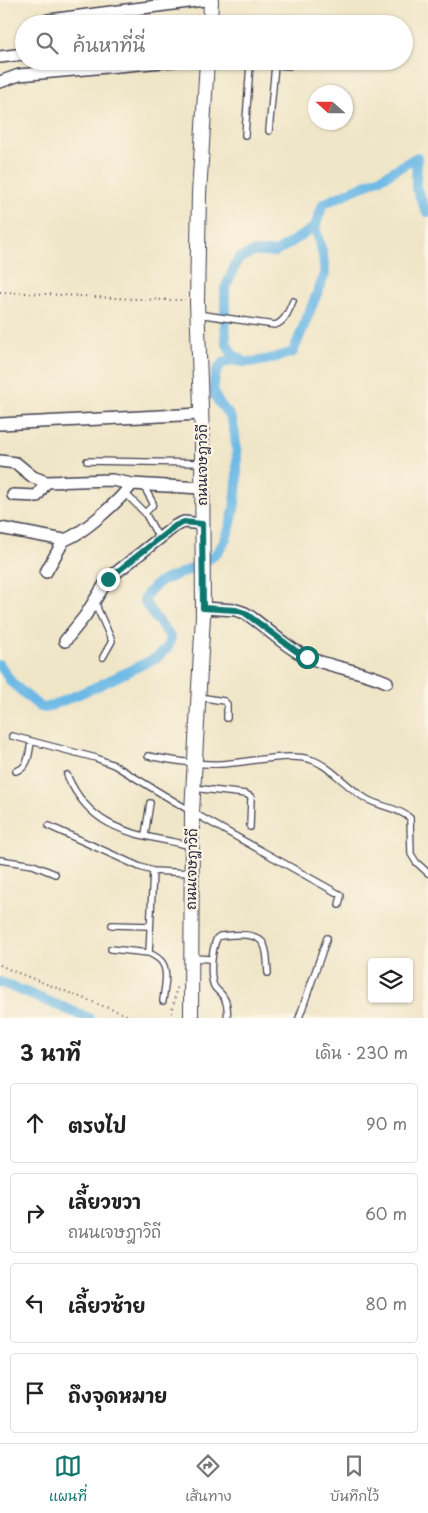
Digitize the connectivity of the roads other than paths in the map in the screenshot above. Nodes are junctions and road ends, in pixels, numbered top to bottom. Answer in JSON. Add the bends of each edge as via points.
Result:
{"nodes":[{"id":1,"x":204,"y":0,"type":"edge"},
{"id":2,"x":211,"y":0,"type":"edge"},
{"id":3,"x":88,"y":15,"type":"edge"},
{"id":4,"x":210,"y":15,"type":"edge"},
{"id":5,"x":15,"y":55,"type":"edge"},
{"id":6,"x":0,"y":57,"type":"edge"},
{"id":7,"x":74,"y":70,"type":"edge"},
{"id":8,"x":206,"y":70,"type":"edge"},
{"id":9,"x":250,"y":70,"type":"edge"},
{"id":10,"x":275,"y":70,"type":"edge"},
{"id":11,"x":0,"y":82,"type":"edge"},
{"id":12,"x":269,"y":132,"type":"dead end"},
{"id":13,"x":245,"y":135,"type":"dead end"},
{"id":14,"x":293,"y":301,"type":"dead end"},
{"id":15,"x":197,"y":308,"type":"junction"},
{"id":16,"x":201,"y":414,"type":"junction"},
{"id":17,"x":0,"y":424,"type":"edge"},
{"id":18,"x":0,"y":461,"type":"edge"},
{"id":19,"x":87,"y":461,"type":"dead end"},
{"id":20,"x":202,"y":462,"type":"junction"},
{"id":21,"x":46,"y":482,"type":"junction"},
{"id":22,"x":138,"y":485,"type":"junction"},
{"id":23,"x":201,"y":488,"type":"junction"},
{"id":24,"x":13,"y":495,"type":"dead end"},
{"id":25,"x":129,"y":496,"type":"dead end"},
{"id":26,"x":145,"y":513,"type":"junction"},
{"id":27,"x":202,"y":524,"type":"junction"},
{"id":28,"x":0,"y":528,"type":"edge"},
{"id":29,"x":159,"y":538,"type":"junction"},
{"id":30,"x":64,"y":540,"type":"junction"},
{"id":31,"x":46,"y":572,"type":"dead end"},
{"id":32,"x":95,"y":600,"type":"junction"},
{"id":33,"x":203,"y":608,"type":"junction"},
{"id":34,"x":65,"y":641,"type":"dead end"},
{"id":35,"x":103,"y":657,"type":"dead end"},
{"id":36,"x":387,"y":682,"type":"dead end"},
{"id":37,"x":199,"y":697,"type":"junction"},
{"id":38,"x":227,"y":718,"type":"dead end"},
{"id":39,"x":12,"y":736,"type":"dead end"},
{"id":40,"x":32,"y":742,"type":"junction"},
{"id":41,"x":148,"y":756,"type":"dead end"},
{"id":42,"x":195,"y":764,"type":"junction"},
{"id":43,"x":16,"y":770,"type":"dead end"},
{"id":44,"x":67,"y":775,"type":"dead end"},
{"id":45,"x":194,"y":788,"type":"junction"},
{"id":46,"x":150,"y":803,"type":"dead end"},
{"id":47,"x":192,"y":812,"type":"junction"},
{"id":48,"x":50,"y":826,"type":"dead end"},
{"id":49,"x":250,"y":827,"type":"dead end"},
{"id":50,"x":145,"y":835,"type":"junction"},
{"id":51,"x":192,"y":846,"type":"junction"},
{"id":52,"x":0,"y":860,"type":"edge"},
{"id":53,"x":153,"y":871,"type":"junction"},
{"id":54,"x":191,"y":873,"type":"junction"},
{"id":55,"x":428,"y":873,"type":"edge"},
{"id":56,"x":55,"y":874,"type":"dead end"},
{"id":57,"x":339,"y":905,"type":"dead end"},
{"id":58,"x":112,"y":925,"type":"dead end"},
{"id":59,"x":150,"y":926,"type":"junction"},
{"id":60,"x":326,"y":938,"type":"dead end"},
{"id":61,"x":111,"y":949,"type":"dead end"},
{"id":62,"x":149,"y":953,"type":"junction"},
{"id":63,"x":191,"y":958,"type":"junction"},
{"id":64,"x":212,"y":959,"type":"junction"},
{"id":65,"x":268,"y":973,"type":"dead end"},
{"id":66,"x":163,"y":1001,"type":"dead end"},
{"id":67,"x":191,"y":1018,"type":"edge"},
{"id":68,"x":227,"y":1018,"type":"edge"},
{"id":69,"x":298,"y":1018,"type":"edge"}],
"edges":[{"from":1,"to":3,"type":"street"},
{"from":2,"to":4,"type":"street"},
{"from":5,"to":6,"type":"street"},
{"from":7,"to":11,"type":"street","via":[[19,75]]},
{"from":8,"to":15,"type":"street","name":"ถนนเจษฎาวิถี","via":[[199,194]]},
{"from":9,"to":13,"type":"lane"},
{"from":10,"to":12,"type":"lane"},
{"from":14,"to":15,"type":"lane","via":[[284,319],[275,325]]},
{"from":15,"to":16,"type":"street","name":"ถนนเจษฎาวิถี"},
{"from":16,"to":17,"type":"street"},
{"from":16,"to":20,"type":"street","name":"ถนนเจษฎาวิถี"},
{"from":18,"to":21,"type":"street","via":[[16,463],[33,477]]},
{"from":19,"to":20,"type":"lane"},
{"from":20,"to":23,"type":"street","name":"ถนนเจษฎาวิถี"},
{"from":21,"to":22,"type":"street","via":[[112,480]]},
{"from":21,"to":24,"type":"street","via":[[37,496]]},
{"from":22,"to":23,"type":"street"},
{"from":22,"to":26,"type":"lane","via":[[153,503]]},
{"from":22,"to":30,"type":"street","via":[[73,537]]},
{"from":23,"to":27,"type":"street","name":"ถนนเจษฎาวิถี"},
{"from":25,"to":26,"type":"lane"},
{"from":26,"to":29,"type":"lane"},
{"from":27,"to":29,"type":"street","via":[[184,522]]},
{"from":27,"to":33,"type":"street","name":"ถนนเจษฎาวิถี"},
{"from":28,"to":30,"type":"street"},
{"from":29,"to":32,"type":"street","via":[[108,579]]},
{"from":30,"to":31,"type":"street"},
{"from":32,"to":34,"type":"street"},
{"from":32,"to":35,"type":"lane","via":[[112,641]]},
{"from":33,"to":36,"type":"street","via":[[245,613],[307,657]]},
{"from":33,"to":37,"type":"street","name":"ถนนเจษฎาวิถี"},
{"from":37,"to":38,"type":"lane","via":[[224,701]]},
{"from":37,"to":42,"type":"street","name":"ถนนเจษฎาวิถี"},
{"from":39,"to":40,"type":"lane"},
{"from":40,"to":43,"type":"lane","via":[[27,763],[24,768]]},
{"from":40,"to":47,"type":"lane","via":[[106,761]]},
{"from":41,"to":42,"type":"lane"},
{"from":42,"to":45,"type":"street","name":"ถนนเจษฎาวิถี"},
{"from":42,"to":55,"type":"lane","via":[[266,759],[314,760],[364,798],[410,818],[411,854]]},
{"from":44,"to":50,"type":"lane","via":[[78,797],[100,819]]},
{"from":45,"to":47,"type":"street","name":"ถนนเจษฎาวิถี"},
{"from":45,"to":49,"type":"lane","via":[[251,797]]},
{"from":46,"to":50,"type":"lane"},
{"from":47,"to":51,"type":"street","name":"ถนนเจษฎาวิถี"},
{"from":47,"to":57,"type":"lane","via":[[339,894]]},
{"from":48,"to":53,"type":"lane","via":[[128,863]]},
{"from":50,"to":51,"type":"lane"},
{"from":51,"to":54,"type":"street","name":"ถนนเจษฎาวิถี"},
{"from":52,"to":56,"type":"lane","via":[[34,865]]},
{"from":53,"to":54,"type":"lane"},
{"from":53,"to":59,"type":"lane"},
{"from":54,"to":63,"type":"street","name":"ถนนเจษฎาวิถี"},
{"from":58,"to":59,"type":"lane"},
{"from":59,"to":62,"type":"lane"},
{"from":60,"to":69,"type":"lane"},
{"from":61,"to":62,"type":"lane"},
{"from":62,"to":66,"type":"lane","via":[[164,965]]},
{"from":63,"to":64,"type":"lane"},
{"from":63,"to":67,"type":"street","name":"ถนนเจษฎาวิถี"},
{"from":64,"to":65,"type":"lane","via":[[220,936],[253,936],[264,945]]},
{"from":64,"to":68,"type":"lane","via":[[214,986],[228,1005]]}]}
